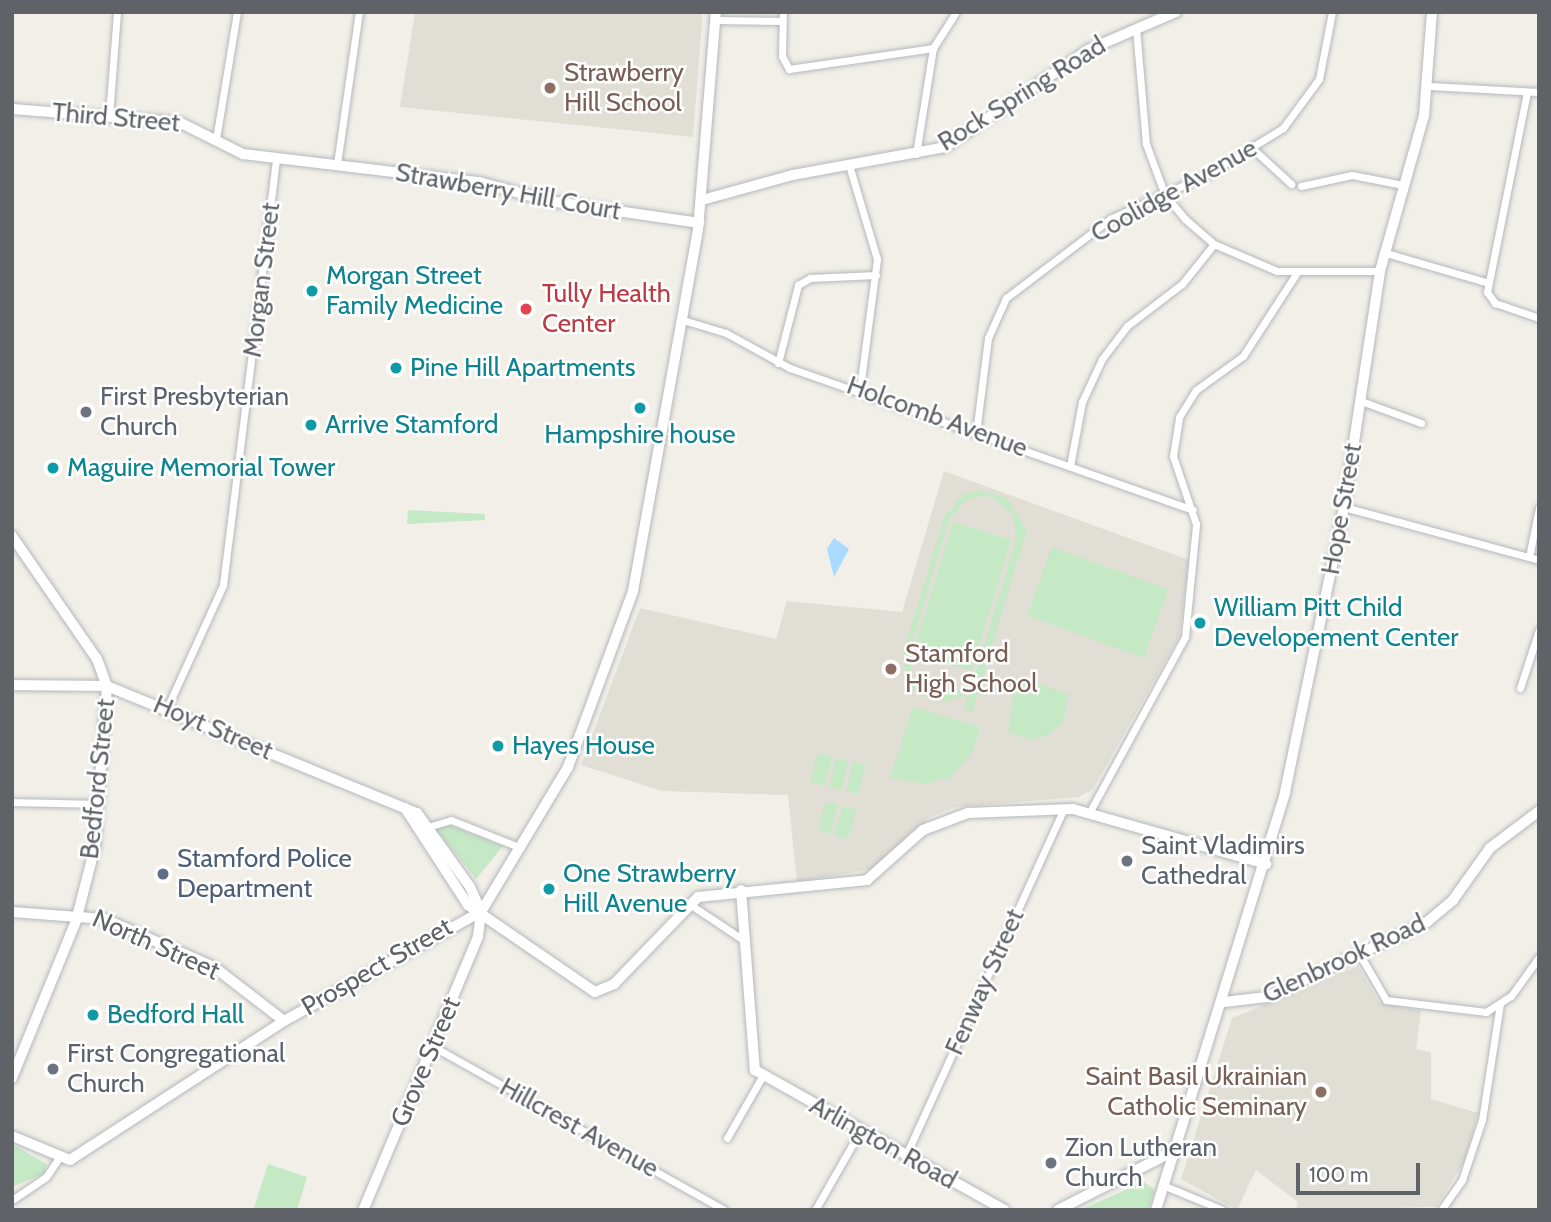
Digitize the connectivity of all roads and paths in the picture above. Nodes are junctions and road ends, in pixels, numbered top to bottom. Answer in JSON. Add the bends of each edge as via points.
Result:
{"nodes":[{"id":1,"x":117,"y":12,"type":"edge"},
{"id":2,"x":237,"y":12,"type":"edge"},
{"id":3,"x":359,"y":12,"type":"edge"},
{"id":4,"x":956,"y":12,"type":"edge"},
{"id":5,"x":1176,"y":12,"type":"edge"},
{"id":6,"x":1332,"y":12,"type":"edge"},
{"id":7,"x":1432,"y":12,"type":"edge"},
{"id":8,"x":715,"y":16,"type":"edge"},
{"id":9,"x":782,"y":16,"type":"edge"},
{"id":10,"x":1136,"y":27,"type":"junction"},
{"id":11,"x":933,"y":48,"type":"junction"},
{"id":12,"x":1429,"y":86,"type":"junction"},
{"id":13,"x":1527,"y":92,"type":"junction"},
{"id":14,"x":1539,"y":92,"type":"edge"},
{"id":15,"x":12,"y":109,"type":"edge"},
{"id":16,"x":108,"y":116,"type":"junction"},
{"id":17,"x":216,"y":139,"type":"junction"},
{"id":18,"x":1253,"y":149,"type":"junction"},
{"id":19,"x":916,"y":154,"type":"junction"},
{"id":20,"x":276,"y":158,"type":"junction"},
{"id":21,"x":337,"y":164,"type":"junction"},
{"id":22,"x":849,"y":165,"type":"junction"},
{"id":23,"x":1291,"y":184,"type":"dead end"},
{"id":24,"x":1403,"y":185,"type":"junction"},
{"id":25,"x":1301,"y":186,"type":"dead end"},
{"id":26,"x":1165,"y":195,"type":"junction"},
{"id":27,"x":702,"y":200,"type":"junction"},
{"id":28,"x":699,"y":223,"type":"junction"},
{"id":29,"x":1214,"y":244,"type":"junction"},
{"id":30,"x":1383,"y":252,"type":"junction"},
{"id":31,"x":1380,"y":271,"type":"junction"},
{"id":32,"x":1296,"y":274,"type":"junction"},
{"id":33,"x":876,"y":275,"type":"junction"},
{"id":34,"x":1489,"y":283,"type":"junction"},
{"id":35,"x":1539,"y":318,"type":"edge"},
{"id":36,"x":683,"y":320,"type":"junction"},
{"id":37,"x":778,"y":363,"type":"junction"},
{"id":38,"x":860,"y":389,"type":"junction"},
{"id":39,"x":1361,"y":401,"type":"junction"},
{"id":40,"x":1421,"y":423,"type":"dead end"},
{"id":41,"x":976,"y":433,"type":"junction"},
{"id":42,"x":1070,"y":466,"type":"junction"},
{"id":43,"x":1344,"y":507,"type":"junction"},
{"id":44,"x":1539,"y":508,"type":"edge"},
{"id":45,"x":1193,"y":510,"type":"junction"},
{"id":46,"x":12,"y":536,"type":"edge"},
{"id":47,"x":1529,"y":557,"type":"junction"},
{"id":48,"x":1539,"y":560,"type":"edge"},
{"id":49,"x":1539,"y":630,"type":"edge"},
{"id":50,"x":12,"y":685,"type":"edge"},
{"id":51,"x":107,"y":686,"type":"junction"},
{"id":52,"x":1520,"y":688,"type":"dead end"},
{"id":53,"x":166,"y":708,"type":"junction"},
{"id":54,"x":12,"y":802,"type":"edge"},
{"id":55,"x":99,"y":804,"type":"junction"},
{"id":56,"x":405,"y":808,"type":"junction"},
{"id":57,"x":1064,"y":808,"type":"junction"},
{"id":58,"x":1539,"y":811,"type":"edge"},
{"id":59,"x":1089,"y":813,"type":"junction"},
{"id":60,"x":428,"y":827,"type":"junction"},
{"id":61,"x":521,"y":848,"type":"junction"},
{"id":62,"x":1266,"y":864,"type":"junction"},
{"id":63,"x":741,"y":890,"type":"junction"},
{"id":64,"x":687,"y":903,"type":"junction"},
{"id":65,"x":12,"y":912,"type":"edge"},
{"id":66,"x":481,"y":912,"type":"junction"},
{"id":67,"x":78,"y":913,"type":"junction"},
{"id":68,"x":745,"y":941,"type":"junction"},
{"id":69,"x":1360,"y":955,"type":"junction"},
{"id":70,"x":1539,"y":957,"type":"edge"},
{"id":71,"x":1224,"y":1002,"type":"junction"},
{"id":72,"x":1500,"y":1004,"type":"junction"},
{"id":73,"x":284,"y":1021,"type":"junction"},
{"id":74,"x":434,"y":1047,"type":"junction"},
{"id":75,"x":762,"y":1077,"type":"junction"},
{"id":76,"x":12,"y":1078,"type":"edge"},
{"id":77,"x":860,"y":1131,"type":"junction"},
{"id":78,"x":12,"y":1136,"type":"edge"},
{"id":79,"x":727,"y":1138,"type":"dead end"},
{"id":80,"x":1174,"y":1151,"type":"junction"},
{"id":81,"x":906,"y":1155,"type":"junction"},
{"id":82,"x":60,"y":1159,"type":"junction"},
{"id":83,"x":1165,"y":1186,"type":"junction"},
{"id":84,"x":12,"y":1200,"type":"edge"},
{"id":85,"x":365,"y":1209,"type":"edge"},
{"id":86,"x":724,"y":1210,"type":"edge"},
{"id":87,"x":815,"y":1210,"type":"edge"},
{"id":88,"x":1004,"y":1210,"type":"edge"},
{"id":89,"x":1058,"y":1210,"type":"edge"},
{"id":90,"x":1156,"y":1210,"type":"edge"},
{"id":91,"x":1223,"y":1210,"type":"edge"},
{"id":92,"x":1441,"y":1210,"type":"edge"}],
"edges":[{"from":1,"to":16,"type":"street"},
{"from":2,"to":17,"type":"street"},
{"from":3,"to":21,"type":"street"},
{"from":4,"to":11,"type":"street"},
{"from":5,"to":10,"type":"street","name":"Rock Spring Road"},
{"from":6,"to":18,"type":"street","name":"Coolidge Avenue","via":[[1328,52],[1310,97],[1283,128]]},
{"from":7,"to":12,"type":"street","name":"Hope Street"},
{"from":8,"to":9,"type":"street"},
{"from":8,"to":27,"type":"street"},
{"from":9,"to":11,"type":"street","via":[[783,61],[793,70]]},
{"from":10,"to":19,"type":"street","name":"Rock Spring Road","via":[[1088,50],[955,142]]},
{"from":10,"to":26,"type":"street","via":[[1146,144]]},
{"from":11,"to":19,"type":"street"},
{"from":12,"to":13,"type":"street"},
{"from":12,"to":24,"type":"street","name":"Hope Street"},
{"from":13,"to":14,"type":"street"},
{"from":13,"to":34,"type":"street"},
{"from":15,"to":16,"type":"street","name":"Third Street"},
{"from":16,"to":17,"type":"street","name":"Third Street","via":[[185,123]]},
{"from":17,"to":20,"type":"street","via":[[243,154]]},
{"from":18,"to":23,"type":"street"},
{"from":18,"to":26,"type":"street","name":"Coolidge Avenue"},
{"from":19,"to":22,"type":"street","name":"Rock Spring Road"},
{"from":20,"to":21,"type":"street","name":"Strawberry Hill Court"},
{"from":20,"to":53,"type":"street","name":"Morgan Street","via":[[223,585]]},
{"from":21,"to":28,"type":"street","name":"Strawberry Hill Court","via":[[480,182],[549,201]]},
{"from":22,"to":27,"type":"street","name":"Rock Spring Road"},
{"from":22,"to":33,"type":"street","via":[[876,242]]},
{"from":24,"to":25,"type":"street","via":[[1352,175]]},
{"from":24,"to":30,"type":"street","name":"Hope Street"},
{"from":26,"to":29,"type":"street"},
{"from":26,"to":41,"type":"street","name":"Coolidge Avenue","via":[[1098,227],[999,307],[988,338]]},
{"from":27,"to":28,"type":"street"},
{"from":28,"to":36,"type":"street"},
{"from":29,"to":32,"type":"street"},
{"from":29,"to":42,"type":"street","via":[[1182,284],[1126,326],[1102,359],[1082,402]]},
{"from":30,"to":31,"type":"street","name":"Hope Street"},
{"from":30,"to":34,"type":"street"},
{"from":31,"to":32,"type":"street"},
{"from":31,"to":39,"type":"street","name":"Hope Street"},
{"from":32,"to":45,"type":"street","via":[[1253,344],[1196,390],[1180,417],[1174,456]]},
{"from":33,"to":37,"type":"street","via":[[810,278],[798,285]]},
{"from":33,"to":38,"type":"street"},
{"from":34,"to":35,"type":"street","via":[[1493,302]]},
{"from":36,"to":37,"type":"street","name":"Holcomb Avenue","via":[[726,333]]},
{"from":36,"to":61,"type":"street","via":[[633,590],[568,766]]},
{"from":37,"to":38,"type":"street","name":"Holcomb Avenue"},
{"from":38,"to":41,"type":"street","name":"Holcomb Avenue"},
{"from":39,"to":40,"type":"street"},
{"from":39,"to":43,"type":"street","name":"Hope Street"},
{"from":41,"to":42,"type":"street","name":"Holcomb Avenue"},
{"from":42,"to":45,"type":"street","name":"Holcomb Avenue"},
{"from":43,"to":47,"type":"street"},
{"from":43,"to":62,"type":"street","name":"Hope Street"},
{"from":44,"to":47,"type":"street"},
{"from":45,"to":59,"type":"street","via":[[1182,647]]},
{"from":46,"to":51,"type":"street","name":"Bedford Street","via":[[97,659]]},
{"from":47,"to":48,"type":"street"},
{"from":49,"to":52,"type":"street"},
{"from":50,"to":51,"type":"street","name":"Hoyt Street"},
{"from":51,"to":53,"type":"street","name":"Hoyt Street"},
{"from":51,"to":55,"type":"street","name":"Bedford Street"},
{"from":53,"to":56,"type":"street","name":"Hoyt Street"},
{"from":54,"to":55,"type":"street"},
{"from":55,"to":67,"type":"street","name":"Bedford Street"},
{"from":56,"to":60,"type":"street","name":"Hoyt Street"},
{"from":56,"to":66,"type":"street","via":[[468,905]]},
{"from":57,"to":59,"type":"street"},
{"from":57,"to":63,"type":"street","via":[[944,818],[923,830],[883,873],[860,882]]},
{"from":57,"to":81,"type":"street","name":"Fenway Street"},
{"from":58,"to":69,"type":"street","name":"Glenbrook Road","via":[[1490,848],[1440,912]]},
{"from":59,"to":62,"type":"street"},
{"from":60,"to":61,"type":"street","via":[[451,820]]},
{"from":60,"to":66,"type":"street","name":"Hoyt Street"},
{"from":61,"to":66,"type":"street"},
{"from":62,"to":71,"type":"street","name":"Hope Street"},
{"from":63,"to":64,"type":"street"},
{"from":63,"to":68,"type":"street"},
{"from":64,"to":66,"type":"street","via":[[614,984],[595,992],[573,983]]},
{"from":64,"to":68,"type":"street"},
{"from":65,"to":67,"type":"street","name":"North Street"},
{"from":66,"to":73,"type":"street","name":"Prospect Street"},
{"from":66,"to":74,"type":"street","name":"Grove Street","via":[[478,937]]},
{"from":67,"to":73,"type":"street","name":"North Street","via":[[200,960]]},
{"from":67,"to":76,"type":"street","name":"Bedford Street"},
{"from":68,"to":75,"type":"street","via":[[752,1062]]},
{"from":69,"to":71,"type":"street","name":"Glenbrook Road","via":[[1259,1000]]},
{"from":69,"to":72,"type":"street","via":[[1376,992],[1390,1002],[1486,1012]]},
{"from":70,"to":72,"type":"street"},
{"from":71,"to":80,"type":"street","name":"Glenbrook Road"},
{"from":72,"to":92,"type":"street","via":[[1482,1120],[1462,1180]]},
{"from":73,"to":82,"type":"street","name":"Prospect Street","via":[[126,1127]]},
{"from":74,"to":85,"type":"street","name":"Grove Street"},
{"from":74,"to":86,"type":"street","name":"Hillcrest Avenue"},
{"from":75,"to":77,"type":"street","name":"Arlington Road"},
{"from":75,"to":79,"type":"street"},
{"from":77,"to":81,"type":"street","name":"Arlington Road"},
{"from":77,"to":87,"type":"street"},
{"from":78,"to":82,"type":"street"},
{"from":80,"to":83,"type":"street","name":"Glenbrook Road"},
{"from":80,"to":89,"type":"street"},
{"from":81,"to":88,"type":"street","name":"Arlington Road"},
{"from":82,"to":84,"type":"street","name":"Prospect Street","via":[[47,1177]]},
{"from":83,"to":90,"type":"street","name":"Glenbrook Road"},
{"from":83,"to":91,"type":"street"}]}
